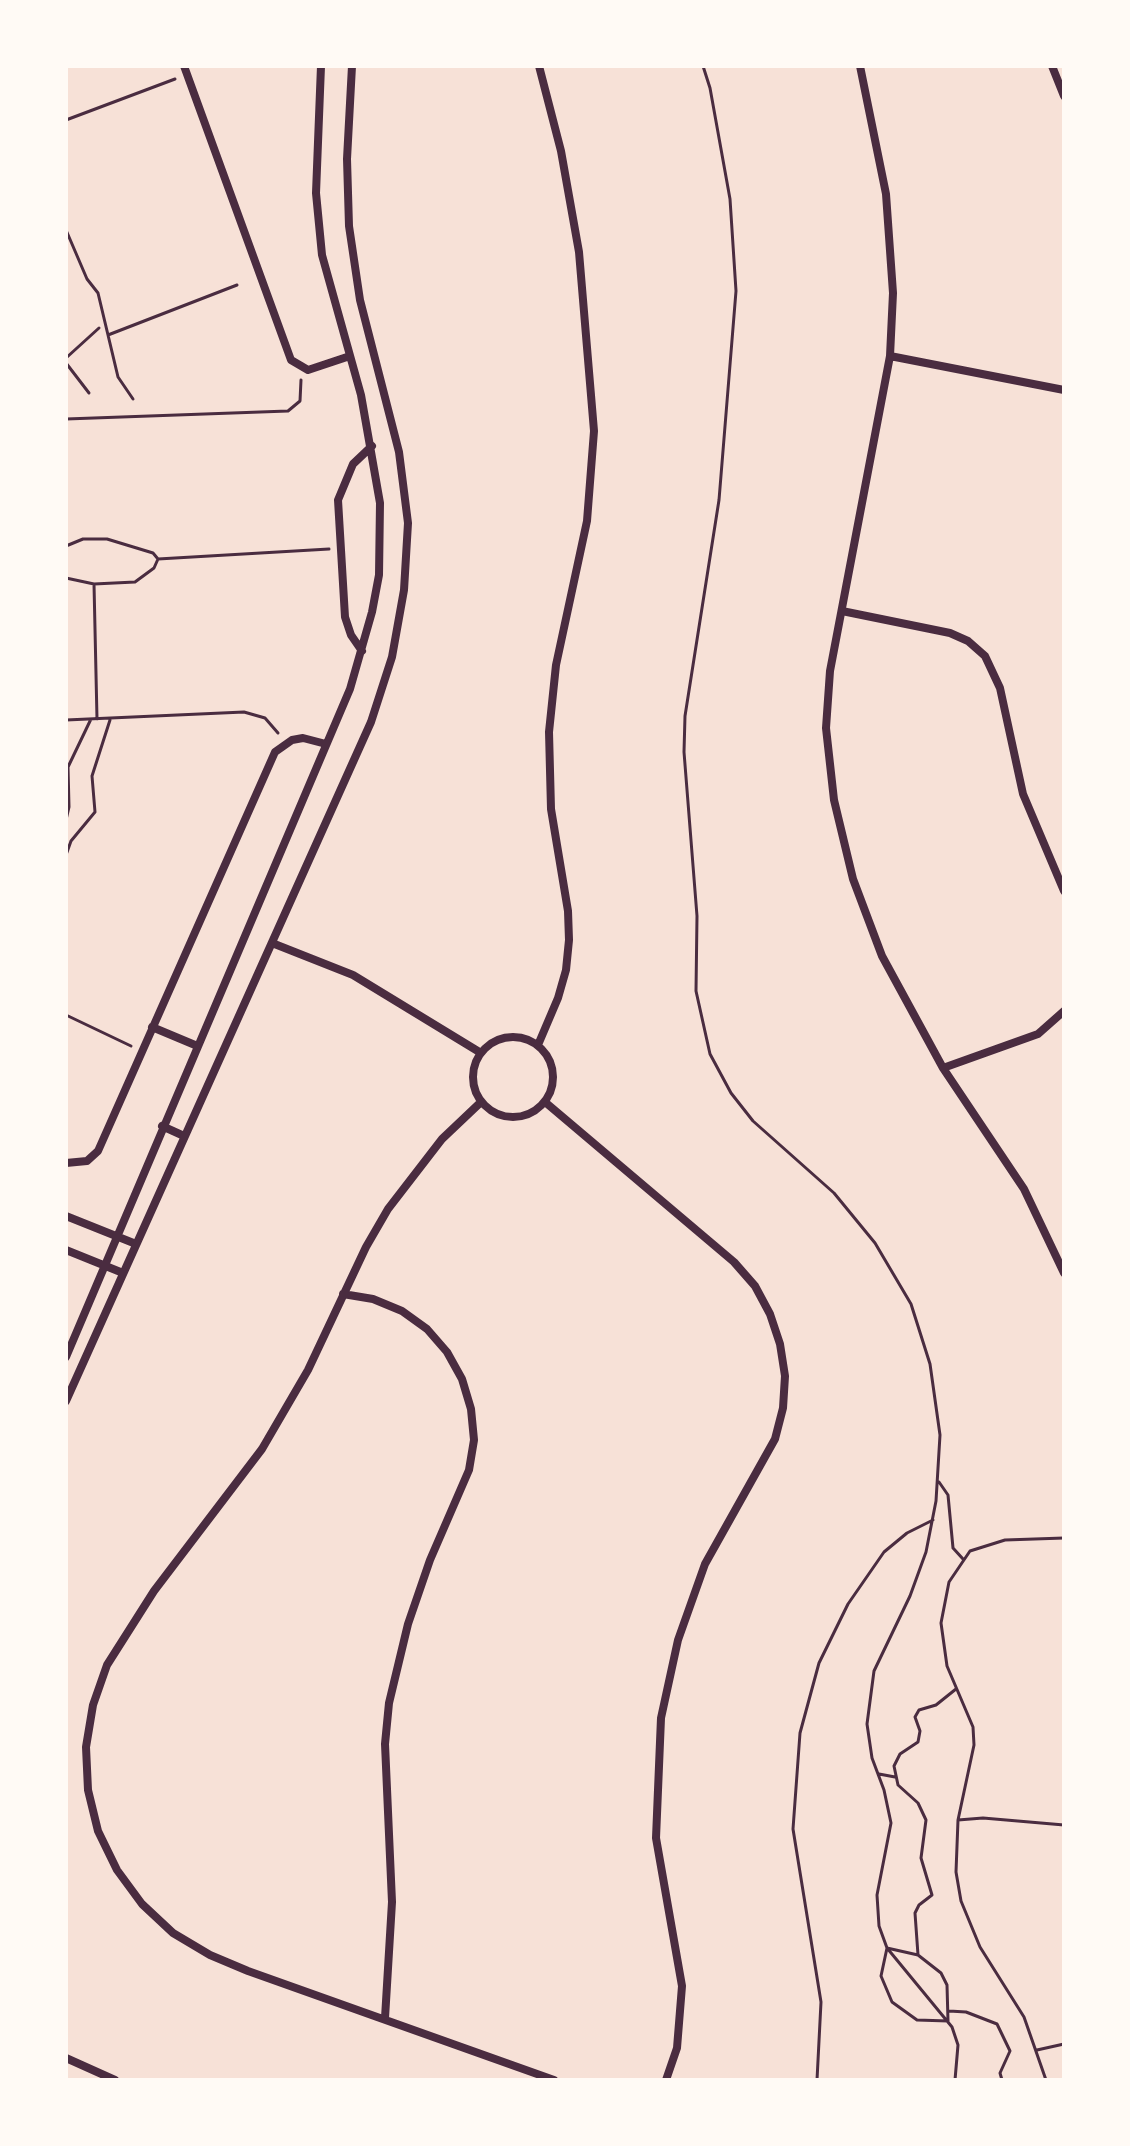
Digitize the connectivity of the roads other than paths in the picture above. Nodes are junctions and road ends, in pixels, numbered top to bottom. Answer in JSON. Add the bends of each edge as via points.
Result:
{"nodes":[{"id":1,"x":321,"y":66,"type":"edge"},
{"id":2,"x":352,"y":66,"type":"edge"},
{"id":3,"x":539,"y":66,"type":"edge"},
{"id":4,"x":860,"y":66,"type":"edge"},
{"id":5,"x":1052,"y":66,"type":"edge"},
{"id":6,"x":185,"y":70,"type":"edge"},
{"id":7,"x":1064,"y":96,"type":"edge"},
{"id":8,"x":350,"y":356,"type":"junction"},
{"id":9,"x":890,"y":356,"type":"junction"},
{"id":10,"x":1064,"y":390,"type":"edge"},
{"id":11,"x":372,"y":446,"type":"junction"},
{"id":12,"x":842,"y":611,"type":"junction"},
{"id":13,"x":362,"y":651,"type":"junction"},
{"id":14,"x":326,"y":744,"type":"junction"},
{"id":15,"x":1064,"y":891,"type":"edge"},
{"id":16,"x":272,"y":943,"type":"junction"},
{"id":17,"x":1064,"y":1011,"type":"edge"},
{"id":18,"x":152,"y":1027,"type":"junction"},
{"id":19,"x":195,"y":1045,"type":"junction"},
{"id":20,"x":538,"y":1045,"type":"junction"},
{"id":21,"x":481,"y":1053,"type":"junction"},
{"id":22,"x":943,"y":1068,"type":"junction"},
{"id":23,"x":481,"y":1102,"type":"junction"},
{"id":24,"x":545,"y":1102,"type":"junction"},
{"id":25,"x":162,"y":1126,"type":"junction"},
{"id":26,"x":184,"y":1136,"type":"junction"},
{"id":27,"x":66,"y":1163,"type":"edge"},
{"id":28,"x":66,"y":1216,"type":"edge"},
{"id":29,"x":117,"y":1237,"type":"junction"},
{"id":30,"x":136,"y":1244,"type":"junction"},
{"id":31,"x":66,"y":1250,"type":"edge"},
{"id":32,"x":105,"y":1265,"type":"junction"},
{"id":33,"x":123,"y":1273,"type":"junction"},
{"id":34,"x":1064,"y":1273,"type":"edge"},
{"id":35,"x":343,"y":1294,"type":"junction"},
{"id":36,"x":66,"y":1357,"type":"edge"},
{"id":37,"x":66,"y":1401,"type":"edge"},
{"id":38,"x":385,"y":2018,"type":"junction"},
{"id":39,"x":66,"y":2058,"type":"edge"},
{"id":40,"x":115,"y":2080,"type":"edge"},
{"id":41,"x":554,"y":2080,"type":"edge"},
{"id":42,"x":666,"y":2080,"type":"edge"}],
"edges":[{"from":1,"to":8,"type":"street","via":[[318,223],[328,287]]},
{"from":2,"to":16,"type":"street","via":[[349,226],[360,300],[399,452],[407,561],[383,690]]},
{"from":3,"to":20,"type":"street","via":[[579,252],[594,431],[587,521],[556,665],[549,732],[551,809],[569,940],[558,998]]},
{"from":4,"to":9,"type":"street","via":[[889,218]]},
{"from":5,"to":7,"type":"street"},
{"from":6,"to":8,"type":"street","via":[[288,354],[301,368],[314,369]]},
{"from":8,"to":11,"type":"street"},
{"from":9,"to":10,"type":"street"},
{"from":9,"to":12,"type":"street"},
{"from":11,"to":13,"type":"street","via":[[381,547]]},
{"from":11,"to":13,"type":"street","via":[[353,464],[341,487],[345,617]]},
{"from":12,"to":15,"type":"street","via":[[950,633],[985,656],[1000,688],[1023,794]]},
{"from":12,"to":22,"type":"street","via":[[826,728],[842,840],[882,956]]},
{"from":13,"to":14,"type":"street"},
{"from":14,"to":18,"type":"street","via":[[303,738],[283,745],[269,761]]},
{"from":14,"to":19,"type":"street"},
{"from":16,"to":21,"type":"street","via":[[391,995]]},
{"from":16,"to":26,"type":"street"},
{"from":17,"to":22,"type":"street","via":[[1038,1034]]},
{"from":18,"to":19,"type":"street"},
{"from":18,"to":27,"type":"street","via":[[98,1151],[87,1161]]},
{"from":19,"to":25,"type":"street"},
{"from":20,"to":21,"type":"street","via":[[508,1037]]},
{"from":20,"to":24,"type":"street","via":[[553,1072]]},
{"from":21,"to":23,"type":"street","via":[[473,1072]]},
{"from":22,"to":34,"type":"street","via":[[1024,1189]]},
{"from":23,"to":24,"type":"street","via":[[498,1115],[518,1117]]},
{"from":23,"to":35,"type":"street","via":[[413,1173]]},
{"from":24,"to":42,"type":"street","via":[[734,1262],[770,1314],[785,1376],[775,1439],[705,1564],[678,1640],[661,1718],[656,1838],[682,1986],[677,2048]]},
{"from":25,"to":26,"type":"street"},
{"from":25,"to":29,"type":"street"},
{"from":26,"to":30,"type":"street"},
{"from":28,"to":29,"type":"street"},
{"from":29,"to":30,"type":"street"},
{"from":29,"to":32,"type":"street"},
{"from":30,"to":33,"type":"street"},
{"from":31,"to":32,"type":"street"},
{"from":32,"to":33,"type":"street"},
{"from":32,"to":36,"type":"street"},
{"from":33,"to":37,"type":"street"},
{"from":35,"to":38,"type":"street","via":[[402,1311],[427,1329],[447,1352],[467,1394],[474,1440],[469,1470],[411,1613],[389,1703],[385,1744],[392,1902]]},
{"from":35,"to":38,"type":"street","via":[[308,1370],[262,1449],[154,1591],[107,1665],[86,1747],[88,1790],[98,1831],[117,1870],[173,1933],[248,1971]]},
{"from":38,"to":41,"type":"street"},
{"from":39,"to":40,"type":"street"}]}
